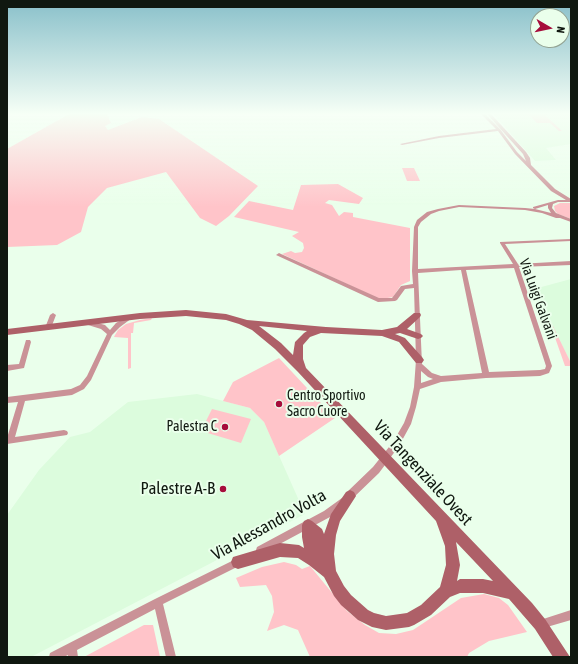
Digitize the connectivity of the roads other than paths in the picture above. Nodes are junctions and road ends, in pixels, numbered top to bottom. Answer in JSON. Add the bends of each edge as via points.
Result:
{"nodes":[{"id":1,"x":510,"y":145,"type":"edge"},
{"id":2,"x":518,"y":145,"type":"edge"},
{"id":3,"x":529,"y":165,"type":"junction"},
{"id":4,"x":548,"y":185,"type":"junction"},
{"id":5,"x":571,"y":201,"type":"edge"},
{"id":6,"x":552,"y":203,"type":"junction"},
{"id":7,"x":525,"y":209,"type":"junction"},
{"id":8,"x":558,"y":216,"type":"junction"},
{"id":9,"x":571,"y":221,"type":"edge"},
{"id":10,"x":571,"y":240,"type":"edge"},
{"id":11,"x":279,"y":255,"type":"dead end"},
{"id":12,"x":571,"y":263,"type":"edge"},
{"id":13,"x":516,"y":265,"type":"junction"},
{"id":14,"x":463,"y":268,"type":"junction"},
{"id":15,"x":415,"y":271,"type":"junction"},
{"id":16,"x":416,"y":286,"type":"junction"},
{"id":17,"x":53,"y":315,"type":"dead end"},
{"id":18,"x":417,"y":315,"type":"junction"},
{"id":19,"x":130,"y":317,"type":"junction"},
{"id":20,"x":242,"y":321,"type":"junction"},
{"id":21,"x":89,"y":322,"type":"junction"},
{"id":22,"x":48,"y":328,"type":"junction"},
{"id":23,"x":326,"y":330,"type":"junction"},
{"id":24,"x":400,"y":330,"type":"junction"},
{"id":25,"x":7,"y":332,"type":"edge"},
{"id":26,"x":382,"y":333,"type":"junction"},
{"id":27,"x":110,"y":334,"type":"junction"},
{"id":28,"x":418,"y":336,"type":"junction"},
{"id":29,"x":402,"y":340,"type":"junction"},
{"id":30,"x":28,"y":342,"type":"dead end"},
{"id":31,"x":419,"y":363,"type":"junction"},
{"id":32,"x":7,"y":368,"type":"edge"},
{"id":33,"x":301,"y":369,"type":"junction"},
{"id":34,"x":430,"y":375,"type":"junction"},
{"id":35,"x":486,"y":375,"type":"junction"},
{"id":36,"x":418,"y":377,"type":"junction"},
{"id":37,"x":441,"y":379,"type":"junction"},
{"id":38,"x":417,"y":387,"type":"junction"},
{"id":39,"x":22,"y":398,"type":"junction"},
{"id":40,"x":7,"y":400,"type":"edge"},
{"id":41,"x":64,"y":433,"type":"dead end"},
{"id":42,"x":8,"y":441,"type":"edge"},
{"id":43,"x":350,"y":496,"type":"junction"},
{"id":44,"x":440,"y":518,"type":"junction"},
{"id":45,"x":308,"y":525,"type":"junction"},
{"id":46,"x":327,"y":554,"type":"junction"},
{"id":47,"x":314,"y":560,"type":"junction"},
{"id":48,"x":238,"y":562,"type":"junction"},
{"id":49,"x":329,"y":572,"type":"junction"},
{"id":50,"x":445,"y":592,"type":"junction"},
{"id":51,"x":512,"y":593,"type":"junction"},
{"id":52,"x":158,"y":602,"type":"junction"},
{"id":53,"x":571,"y":614,"type":"edge"},
{"id":54,"x":540,"y":624,"type":"junction"},
{"id":55,"x":72,"y":652,"type":"edge"},
{"id":56,"x":54,"y":657,"type":"edge"},
{"id":57,"x":171,"y":657,"type":"edge"},
{"id":58,"x":562,"y":657,"type":"edge"}],
"edges":[{"from":1,"to":3,"type":"street"},
{"from":2,"to":3,"type":"street","via":[[528,158]]},
{"from":3,"to":4,"type":"street"},
{"from":4,"to":5,"type":"street"},
{"from":4,"to":6,"type":"street","via":[[552,193]]},
{"from":5,"to":6,"type":"street","name":"Via Alessandro Volta"},
{"from":6,"to":7,"type":"street","name":"Via Alessandro Volta"},
{"from":6,"to":8,"type":"street","via":[[551,211]]},
{"from":7,"to":8,"type":"street","name":"Via Alessandro Volta"},
{"from":7,"to":15,"type":"street","name":"Via Alessandro Volta","via":[[459,206],[429,213],[416,227]]},
{"from":8,"to":9,"type":"street","name":"Via Alessandro Volta"},
{"from":10,"to":13,"type":"street","name":"Via Luigi Galvani","via":[[502,243]]},
{"from":11,"to":16,"type":"street","via":[[378,300],[393,300],[403,287]]},
{"from":12,"to":13,"type":"street"},
{"from":13,"to":14,"type":"street"},
{"from":13,"to":35,"type":"street","name":"Via Luigi Galvani","via":[[549,368],[540,373]]},
{"from":14,"to":15,"type":"street"},
{"from":14,"to":35,"type":"street"},
{"from":15,"to":16,"type":"street","name":"Via Alessandro Volta"},
{"from":16,"to":18,"type":"street","name":"Via Alessandro Volta"},
{"from":17,"to":22,"type":"street"},
{"from":18,"to":24,"type":"main road"},
{"from":18,"to":28,"type":"street","name":"Via Alessandro Volta"},
{"from":19,"to":20,"type":"main road","name":"Via Tangenziale Ovest","via":[[191,313]]},
{"from":19,"to":21,"type":"main road","name":"Via Tangenziale Ovest"},
{"from":19,"to":27,"type":"street"},
{"from":20,"to":23,"type":"main road"},
{"from":20,"to":33,"type":"main road","name":"Via Tangenziale Ovest","via":[[261,332]]},
{"from":21,"to":22,"type":"main road","name":"Via Tangenziale Ovest"},
{"from":21,"to":27,"type":"street","via":[[103,326]]},
{"from":22,"to":25,"type":"main road","name":"Via Tangenziale Ovest"},
{"from":23,"to":26,"type":"main road"},
{"from":23,"to":33,"type":"main road","via":[[311,333],[299,342],[297,353]]},
{"from":24,"to":26,"type":"main road"},
{"from":24,"to":28,"type":"main road"},
{"from":26,"to":29,"type":"main road"},
{"from":27,"to":39,"type":"street","via":[[82,387],[72,392]]},
{"from":28,"to":29,"type":"main road"},
{"from":28,"to":31,"type":"street","name":"Via Alessandro Volta"},
{"from":29,"to":31,"type":"main road"},
{"from":30,"to":32,"type":"street","via":[[22,366]]},
{"from":31,"to":34,"type":"street"},
{"from":31,"to":36,"type":"street","name":"Via Alessandro Volta"},
{"from":33,"to":44,"type":"main road","name":"Via Tangenziale Ovest"},
{"from":34,"to":36,"type":"street"},
{"from":34,"to":37,"type":"street"},
{"from":35,"to":37,"type":"street","name":"Via Luigi Galvani"},
{"from":36,"to":38,"type":"street","name":"Via Alessandro Volta"},
{"from":37,"to":38,"type":"street","name":"Via Luigi Galvani"},
{"from":38,"to":43,"type":"street","name":"Via Alessandro Volta","via":[[407,424],[396,444],[376,470]]},
{"from":39,"to":40,"type":"street"},
{"from":39,"to":42,"type":"street"},
{"from":41,"to":42,"type":"street"},
{"from":43,"to":45,"type":"street","name":"Via Alessandro Volta"},
{"from":43,"to":46,"type":"main road","via":[[335,518]]},
{"from":44,"to":50,"type":"main road","via":[[448,535],[453,565]]},
{"from":44,"to":51,"type":"main road","name":"Via Tangenziale Ovest"},
{"from":45,"to":46,"type":"main road","via":[[317,534]]},
{"from":45,"to":47,"type":"main road","via":[[308,537]]},
{"from":45,"to":48,"type":"street","name":"Via Alessandro Volta"},
{"from":46,"to":49,"type":"main road"},
{"from":47,"to":48,"type":"main road","via":[[299,552],[280,550]]},
{"from":47,"to":49,"type":"main road"},
{"from":48,"to":52,"type":"street","name":"Via Alessandro Volta"},
{"from":49,"to":50,"type":"main road","via":[[339,591],[355,608],[372,620],[386,623],[408,620],[426,610]]},
{"from":50,"to":51,"type":"main road","via":[[468,585]]},
{"from":51,"to":54,"type":"main road","name":"Via Tangenziale Ovest"},
{"from":52,"to":55,"type":"street","name":"Via Alessandro Volta"},
{"from":52,"to":57,"type":"street"},
{"from":53,"to":54,"type":"street"},
{"from":54,"to":58,"type":"main road","name":"Via Tangenziale Ovest"},
{"from":55,"to":56,"type":"street","name":"Via Alessandro Volta"}]}
